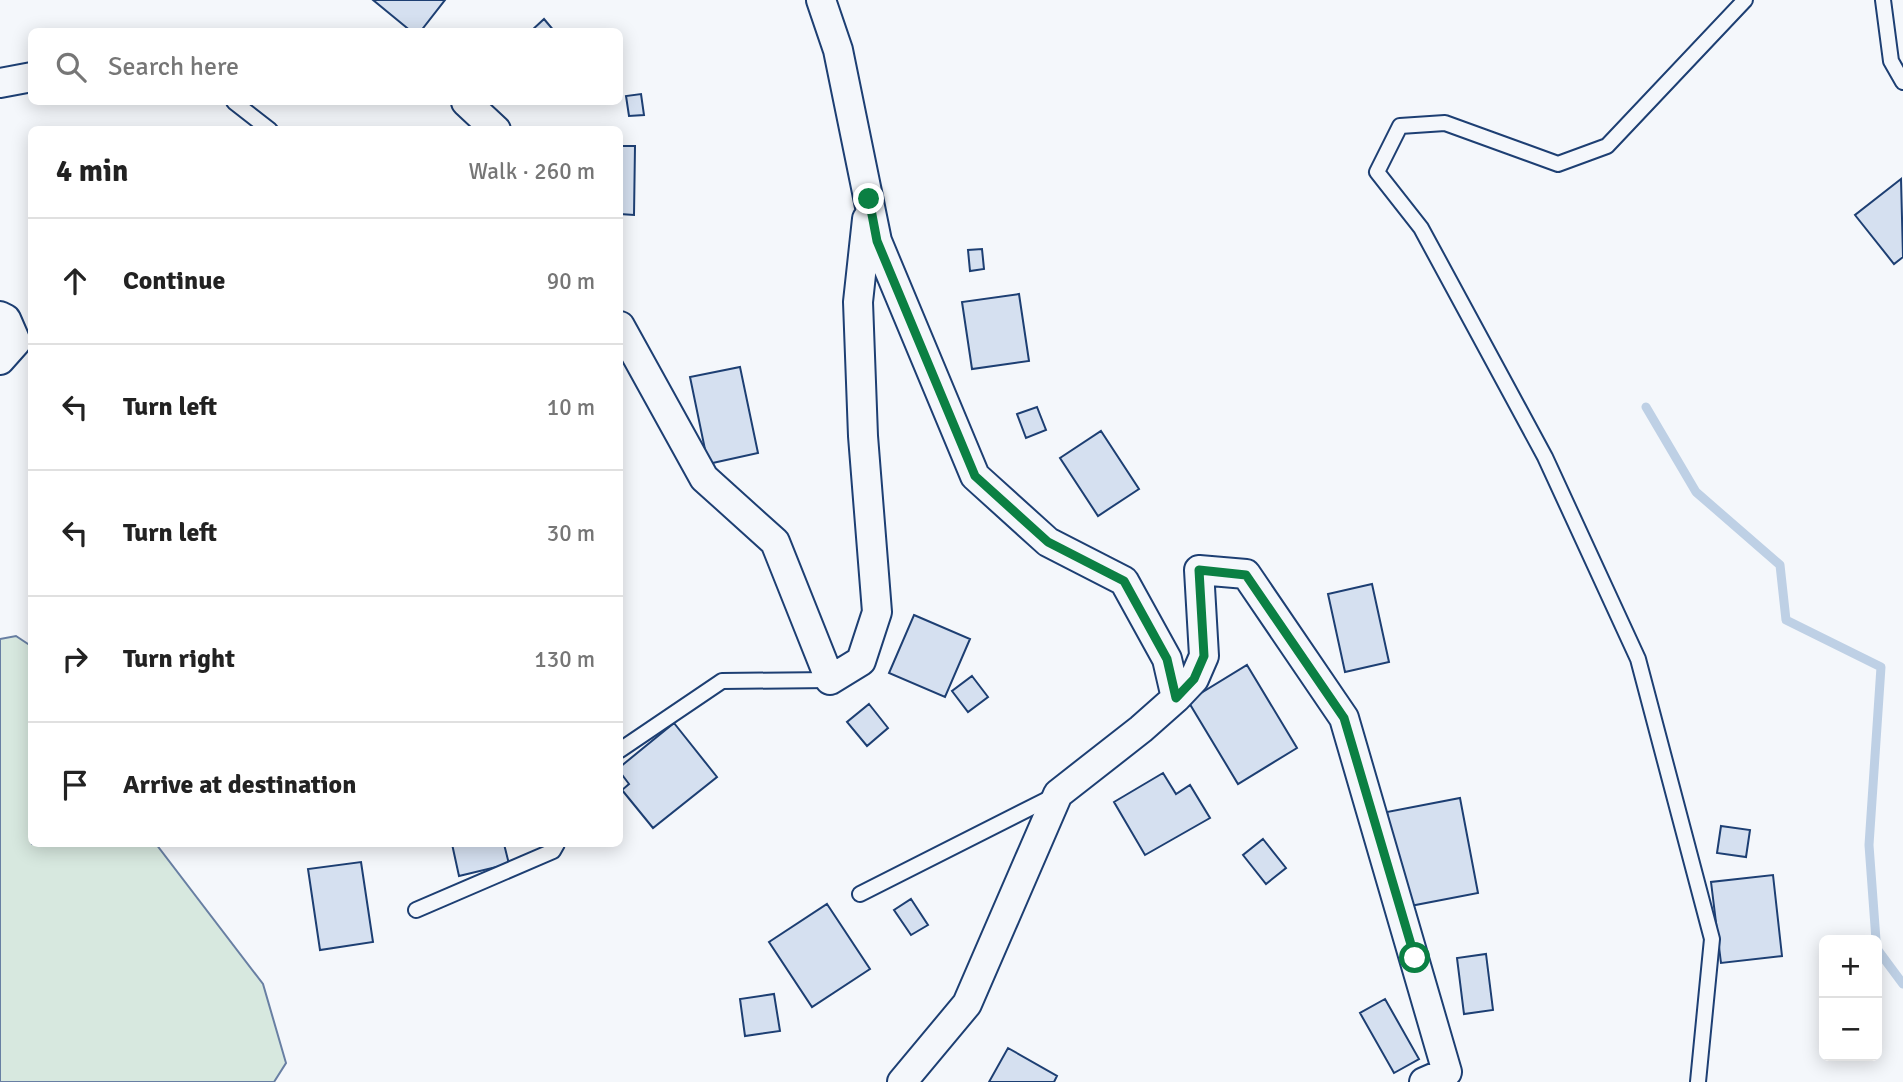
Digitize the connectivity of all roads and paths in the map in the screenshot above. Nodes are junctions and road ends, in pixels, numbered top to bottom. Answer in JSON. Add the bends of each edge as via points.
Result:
{"nodes":[{"id":1,"x":821,"y":0,"type":"edge"},
{"id":2,"x":1745,"y":0,"type":"edge"},
{"id":3,"x":1882,"y":0,"type":"edge"},
{"id":4,"x":28,"y":78,"type":"edge"},
{"id":5,"x":1903,"y":82,"type":"edge"},
{"id":6,"x":0,"y":83,"type":"edge"},
{"id":7,"x":238,"y":105,"type":"edge"},
{"id":8,"x":469,"y":105,"type":"edge"},
{"id":9,"x":265,"y":126,"type":"edge"},
{"id":10,"x":492,"y":126,"type":"edge"},
{"id":11,"x":869,"y":199,"type":"junction"},
{"id":12,"x":0,"y":316,"type":"edge"},
{"id":13,"x":623,"y":331,"type":"edge"},
{"id":14,"x":0,"y":360,"type":"edge"},
{"id":15,"x":830,"y":680,"type":"junction"},
{"id":16,"x":1176,"y":698,"type":"junction"},
{"id":17,"x":623,"y":748,"type":"edge"},
{"id":18,"x":1058,"y":794,"type":"junction"},
{"id":19,"x":555,"y":847,"type":"edge"},
{"id":20,"x":860,"y":894,"type":"dead end"},
{"id":21,"x":416,"y":910,"type":"dead end"},
{"id":22,"x":902,"y":1082,"type":"edge"},
{"id":23,"x":1424,"y":1082,"type":"edge"},
{"id":24,"x":1698,"y":1082,"type":"edge"}],
"edges":[{"from":1,"to":11,"type":"street","via":[[838,50]]},
{"from":2,"to":24,"type":"lane","via":[[1607,146],[1558,164],[1445,123],[1400,126],[1377,172],[1421,228],[1545,457],[1638,659],[1712,939]]},
{"from":3,"to":5,"type":"lane","via":[[1891,61]]},
{"from":4,"to":6,"type":"street"},
{"from":7,"to":9,"type":"lane"},
{"from":8,"to":10,"type":"street"},
{"from":11,"to":15,"type":"street","via":[[858,302],[877,612],[861,661]]},
{"from":11,"to":16,"type":"street","via":[[877,241],[975,476],[1048,542],[1124,581],[1167,659]]},
{"from":12,"to":14,"type":"street","via":[[6,319],[16,342]]},
{"from":13,"to":15,"type":"street","via":[[704,478],[775,541]]},
{"from":15,"to":17,"type":"lane","via":[[722,681]]},
{"from":16,"to":18,"type":"street"},
{"from":16,"to":23,"type":"street","via":[[1194,679],[1204,656],[1199,570],[1246,575],[1344,718],[1447,1072]]},
{"from":18,"to":20,"type":"lane"},
{"from":18,"to":22,"type":"street","via":[[967,1003]]},
{"from":19,"to":21,"type":"lane"}]}
